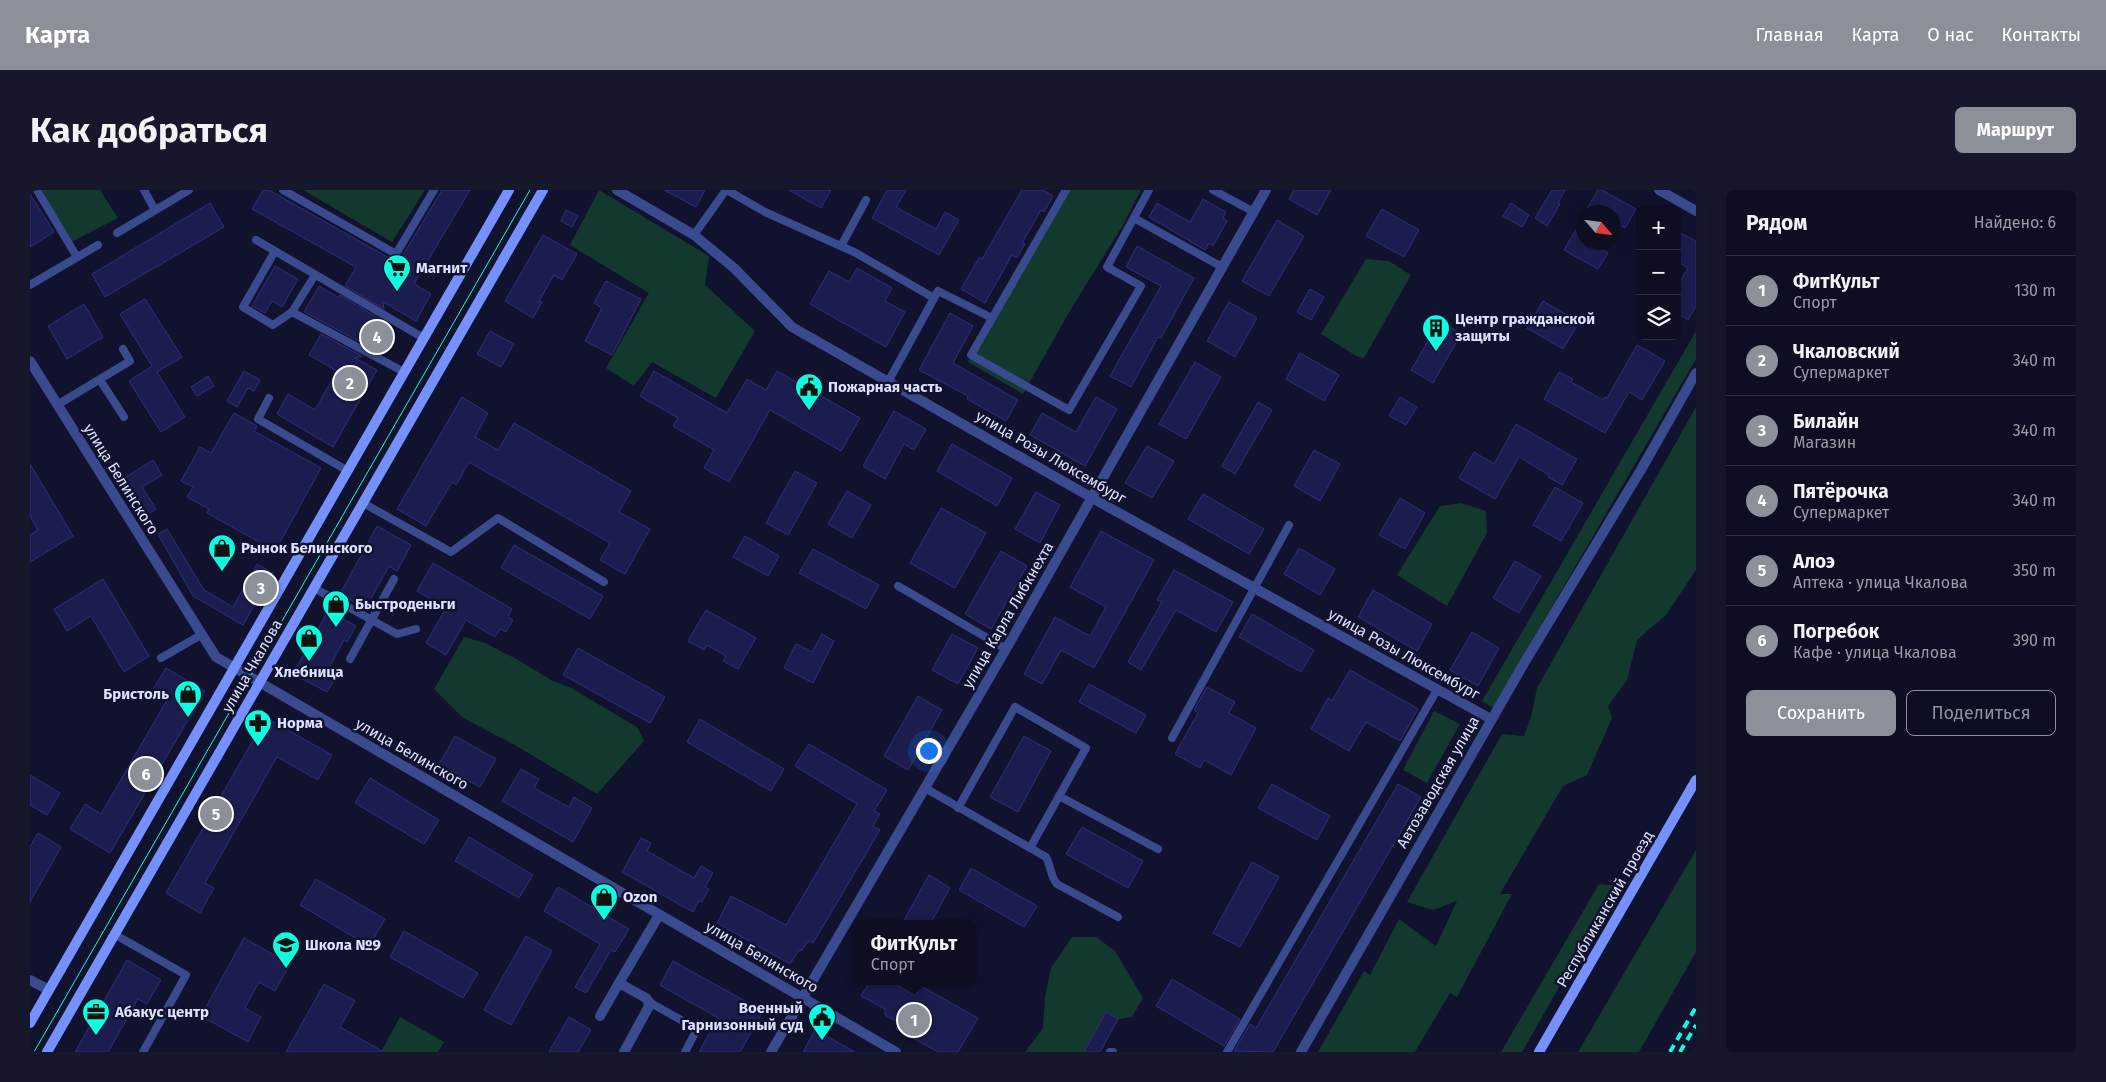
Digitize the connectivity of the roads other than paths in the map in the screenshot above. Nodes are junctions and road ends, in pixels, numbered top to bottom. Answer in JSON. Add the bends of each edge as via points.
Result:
{"nodes":[{"id":1,"x":37,"y":190,"type":"edge"},
{"id":2,"x":144,"y":190,"type":"edge"},
{"id":3,"x":188,"y":190,"type":"edge"},
{"id":4,"x":283,"y":190,"type":"edge"},
{"id":5,"x":434,"y":190,"type":"edge"},
{"id":6,"x":509,"y":190,"type":"edge"},
{"id":7,"x":543,"y":190,"type":"edge"},
{"id":8,"x":617,"y":190,"type":"edge"},
{"id":9,"x":726,"y":190,"type":"edge"},
{"id":10,"x":1066,"y":190,"type":"edge"},
{"id":11,"x":1149,"y":190,"type":"edge"},
{"id":12,"x":1213,"y":190,"type":"edge"},
{"id":13,"x":1266,"y":190,"type":"edge"},
{"id":14,"x":1660,"y":190,"type":"edge"},
{"id":15,"x":866,"y":200,"type":"dead end"},
{"id":16,"x":155,"y":210,"type":"junction"},
{"id":17,"x":1696,"y":211,"type":"edge"},
{"id":18,"x":1254,"y":212,"type":"junction"},
{"id":19,"x":1134,"y":218,"type":"junction"},
{"id":20,"x":117,"y":233,"type":"dead end"},
{"id":21,"x":694,"y":235,"type":"junction"},
{"id":22,"x":256,"y":240,"type":"dead end"},
{"id":23,"x":98,"y":244,"type":"dead end"},
{"id":24,"x":841,"y":246,"type":"junction"},
{"id":25,"x":274,"y":251,"type":"junction"},
{"id":26,"x":77,"y":257,"type":"junction"},
{"id":27,"x":1222,"y":266,"type":"junction"},
{"id":28,"x":315,"y":275,"type":"junction"},
{"id":29,"x":30,"y":285,"type":"edge"},
{"id":30,"x":934,"y":298,"type":"junction"},
{"id":31,"x":292,"y":312,"type":"junction"},
{"id":32,"x":992,"y":318,"type":"junction"},
{"id":33,"x":424,"y":338,"type":"junction"},
{"id":34,"x":123,"y":349,"type":"dead end"},
{"id":35,"x":30,"y":361,"type":"edge"},
{"id":36,"x":404,"y":372,"type":"junction"},
{"id":37,"x":1696,"y":374,"type":"edge"},
{"id":38,"x":100,"y":380,"type":"junction"},
{"id":39,"x":888,"y":382,"type":"junction"},
{"id":40,"x":269,"y":398,"type":"dead end"},
{"id":41,"x":57,"y":405,"type":"junction"},
{"id":42,"x":124,"y":417,"type":"dead end"},
{"id":43,"x":348,"y":471,"type":"junction"},
{"id":44,"x":1092,"y":497,"type":"junction"},
{"id":45,"x":363,"y":503,"type":"junction"},
{"id":46,"x":1289,"y":525,"type":"dead end"},
{"id":47,"x":394,"y":579,"type":"dead end"},
{"id":48,"x":604,"y":582,"type":"dead end"},
{"id":49,"x":898,"y":586,"type":"dead end"},
{"id":50,"x":314,"y":588,"type":"junction"},
{"id":51,"x":1253,"y":588,"type":"junction"},
{"id":52,"x":371,"y":620,"type":"junction"},
{"id":53,"x":416,"y":629,"type":"dead end"},
{"id":54,"x":201,"y":636,"type":"junction"},
{"id":55,"x":1006,"y":649,"type":"junction"},
{"id":56,"x":161,"y":658,"type":"dead end"},
{"id":57,"x":350,"y":659,"type":"dead end"},
{"id":58,"x":234,"y":668,"type":"junction"},
{"id":59,"x":259,"y":683,"type":"junction"},
{"id":60,"x":1437,"y":690,"type":"junction"},
{"id":61,"x":1491,"y":720,"type":"junction"},
{"id":62,"x":1172,"y":738,"type":"dead end"},
{"id":63,"x":1696,"y":780,"type":"edge"},
{"id":64,"x":925,"y":788,"type":"junction"},
{"id":65,"x":1059,"y":796,"type":"junction"},
{"id":66,"x":958,"y":808,"type":"junction"},
{"id":67,"x":1030,"y":848,"type":"junction"},
{"id":68,"x":1158,"y":849,"type":"dead end"},
{"id":69,"x":659,"y":915,"type":"junction"},
{"id":70,"x":1118,"y":917,"type":"dead end"},
{"id":71,"x":114,"y":934,"type":"junction"},
{"id":72,"x":30,"y":980,"type":"edge"},
{"id":73,"x":619,"y":983,"type":"junction"},
{"id":74,"x":49,"y":990,"type":"junction"},
{"id":75,"x":803,"y":998,"type":"junction"},
{"id":76,"x":649,"y":1002,"type":"junction"},
{"id":77,"x":600,"y":1016,"type":"dead end"},
{"id":78,"x":30,"y":1023,"type":"edge"},
{"id":79,"x":47,"y":1052,"type":"edge"},
{"id":80,"x":143,"y":1052,"type":"edge"},
{"id":81,"x":624,"y":1052,"type":"edge"},
{"id":82,"x":685,"y":1052,"type":"edge"},
{"id":83,"x":772,"y":1052,"type":"edge"},
{"id":84,"x":896,"y":1052,"type":"edge"},
{"id":85,"x":1226,"y":1052,"type":"edge"},
{"id":86,"x":1301,"y":1052,"type":"edge"},
{"id":87,"x":1539,"y":1052,"type":"edge"}],
"edges":[{"from":1,"to":26,"type":"lane"},
{"from":2,"to":16,"type":"lane"},
{"from":3,"to":16,"type":"lane"},
{"from":4,"to":5,"type":"lane","via":[[396,254]]},
{"from":6,"to":33,"type":"main road","name":"улица Чкалова"},
{"from":7,"to":45,"type":"main road","name":"улица Чкалова"},
{"from":8,"to":21,"type":"street","name":"улица Розы Люксембург"},
{"from":9,"to":21,"type":"lane"},
{"from":9,"to":24,"type":"lane","via":[[765,212]]},
{"from":10,"to":32,"type":"lane"},
{"from":11,"to":19,"type":"lane"},
{"from":12,"to":18,"type":"lane"},
{"from":13,"to":18,"type":"street","name":"улица Карла Либкнехта"},
{"from":14,"to":17,"type":"street"},
{"from":15,"to":24,"type":"lane"},
{"from":16,"to":20,"type":"lane"},
{"from":18,"to":27,"type":"street","name":"улица Карла Либкнехта"},
{"from":19,"to":27,"type":"lane"},
{"from":19,"to":32,"type":"lane","via":[[1107,267],[1140,286],[1069,410],[971,355]]},
{"from":21,"to":39,"type":"street","name":"улица Розы Люксембург","via":[[734,268],[792,327]]},
{"from":22,"to":25,"type":"lane"},
{"from":23,"to":26,"type":"lane"},
{"from":24,"to":30,"type":"lane"},
{"from":25,"to":28,"type":"lane"},
{"from":25,"to":31,"type":"lane","via":[[243,307],[273,326]]},
{"from":26,"to":29,"type":"lane"},
{"from":27,"to":44,"type":"street","name":"улица Карла Либкнехта"},
{"from":28,"to":31,"type":"lane"},
{"from":28,"to":33,"type":"lane"},
{"from":30,"to":32,"type":"lane","via":[[938,291]]},
{"from":30,"to":39,"type":"lane"},
{"from":31,"to":36,"type":"lane"},
{"from":33,"to":36,"type":"main road","name":"улица Чкалова"},
{"from":34,"to":38,"type":"lane","via":[[130,361]]},
{"from":35,"to":41,"type":"street","name":"улица Белинского"},
{"from":36,"to":43,"type":"main road","name":"улица Чкалова"},
{"from":37,"to":61,"type":"street","name":"Автозаводская улица"},
{"from":38,"to":41,"type":"lane"},
{"from":38,"to":42,"type":"lane"},
{"from":39,"to":44,"type":"street","name":"улица Розы Люксембург"},
{"from":40,"to":43,"type":"lane","via":[[258,419]]},
{"from":41,"to":54,"type":"street","name":"улица Белинского"},
{"from":43,"to":58,"type":"main road","name":"улица Чкалова"},
{"from":44,"to":51,"type":"street","name":"улица Розы Люксембург"},
{"from":44,"to":55,"type":"street","name":"улица Карла Либкнехта"},
{"from":45,"to":48,"type":"lane","via":[[451,552],[498,518]]},
{"from":45,"to":50,"type":"main road","name":"улица Чкалова"},
{"from":46,"to":51,"type":"lane"},
{"from":47,"to":52,"type":"lane"},
{"from":49,"to":55,"type":"lane"},
{"from":50,"to":52,"type":"lane"},
{"from":50,"to":59,"type":"main road","name":"улица Чкалова"},
{"from":51,"to":60,"type":"street","name":"улица Розы Люксембург"},
{"from":51,"to":62,"type":"lane"},
{"from":52,"to":53,"type":"lane","via":[[397,634]]},
{"from":52,"to":57,"type":"lane"},
{"from":54,"to":56,"type":"lane"},
{"from":54,"to":58,"type":"street","name":"улица Белинского","via":[[216,657]]},
{"from":55,"to":64,"type":"street","name":"улица Карла Либкнехта"},
{"from":58,"to":59,"type":"street","name":"улица Белинского"},
{"from":58,"to":74,"type":"main road","name":"улица Чкалова"},
{"from":59,"to":69,"type":"street","name":"улица Белинского"},
{"from":59,"to":71,"type":"main road","name":"улица Чкалова"},
{"from":60,"to":61,"type":"street","name":"улица Розы Люксембург"},
{"from":60,"to":85,"type":"lane"},
{"from":61,"to":86,"type":"street","name":"Автозаводская улица"},
{"from":63,"to":87,"type":"main road","name":"Республиканский проезд"},
{"from":64,"to":66,"type":"lane"},
{"from":64,"to":75,"type":"street","name":"улица Карла Либкнехта"},
{"from":65,"to":66,"type":"lane","via":[[1086,748],[1015,707]]},
{"from":65,"to":67,"type":"lane"},
{"from":65,"to":68,"type":"lane"},
{"from":66,"to":67,"type":"lane"},
{"from":67,"to":70,"type":"lane","via":[[1046,857],[1057,884]]},
{"from":69,"to":73,"type":"street"},
{"from":69,"to":75,"type":"street","name":"улица Белинского"},
{"from":71,"to":79,"type":"main road","name":"улица Чкалова"},
{"from":71,"to":80,"type":"lane","via":[[186,975]]},
{"from":72,"to":74,"type":"street"},
{"from":73,"to":76,"type":"street"},
{"from":73,"to":77,"type":"street"},
{"from":74,"to":78,"type":"main road","name":"улица Чкалова"},
{"from":75,"to":83,"type":"street","name":"улица Карла Либкнехта"},
{"from":75,"to":84,"type":"street","name":"улица Белинского"},
{"from":76,"to":81,"type":"street"},
{"from":76,"to":82,"type":"lane","via":[[697,1029]]}]}
